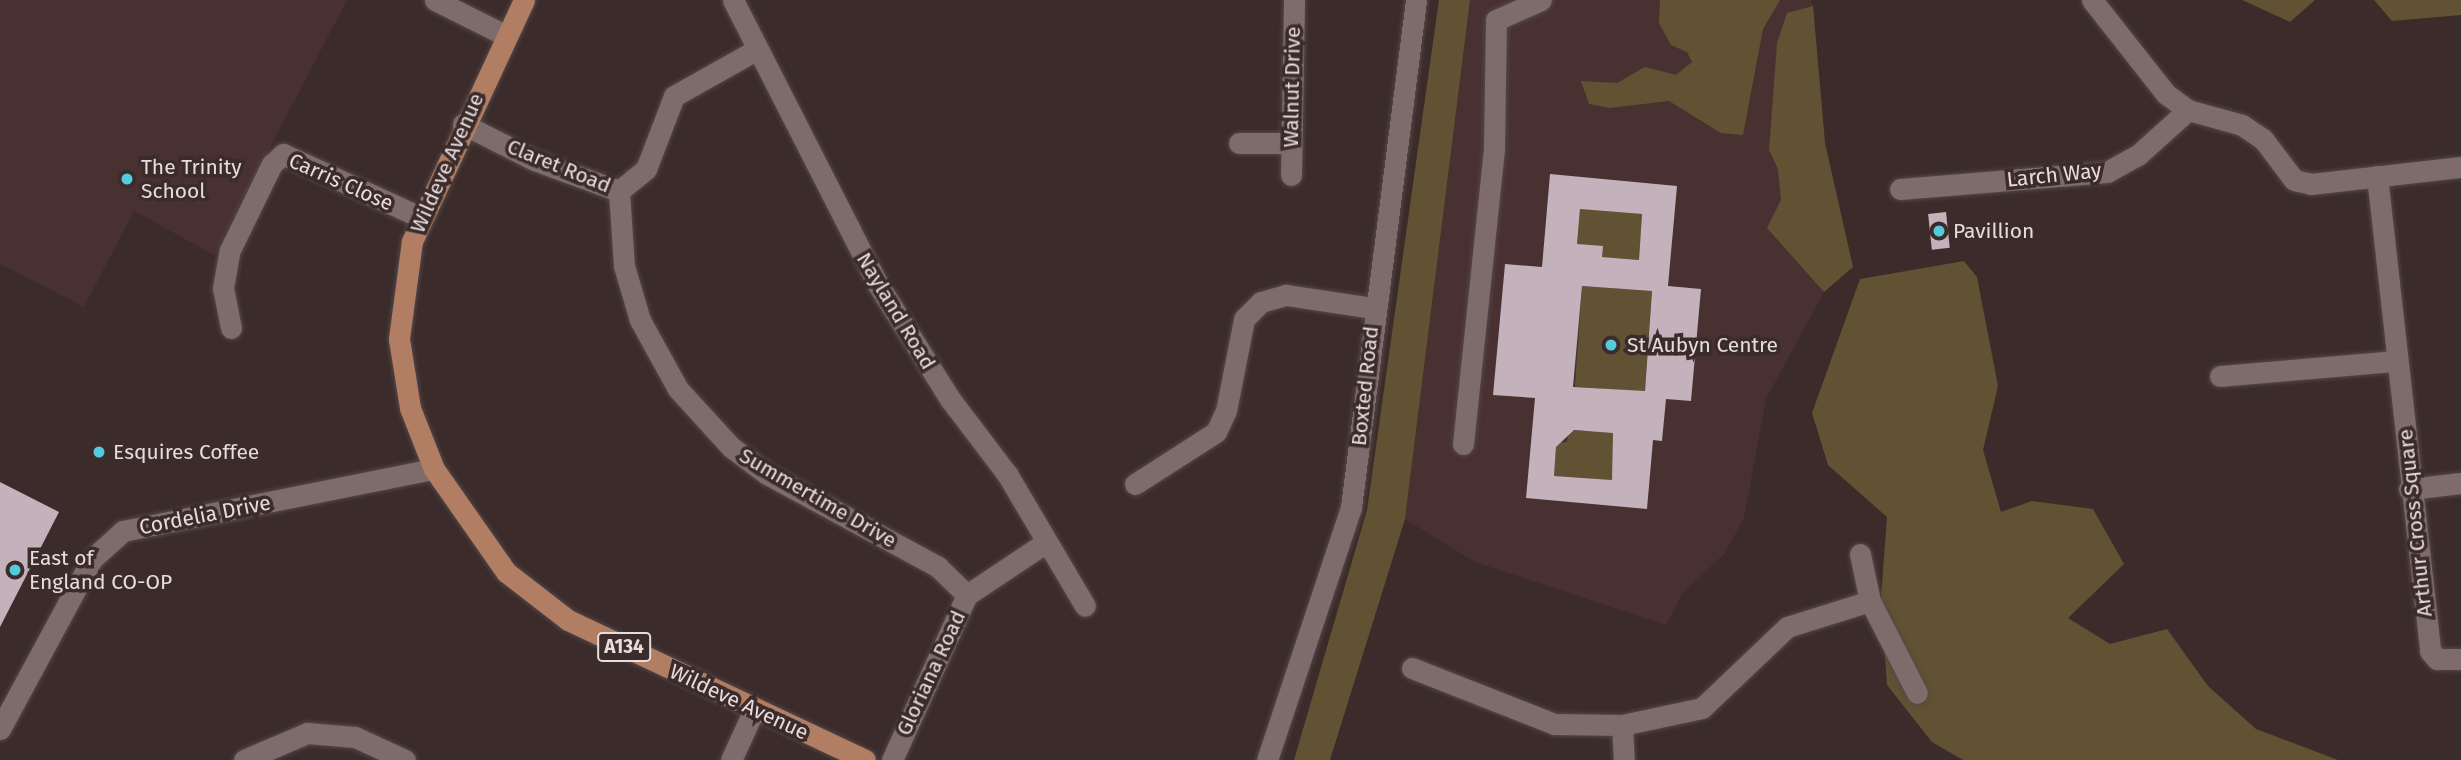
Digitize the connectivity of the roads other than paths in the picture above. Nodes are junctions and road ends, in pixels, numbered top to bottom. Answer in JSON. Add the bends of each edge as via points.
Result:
{"nodes":[{"id":1,"x":435,"y":0,"type":"edge"},
{"id":2,"x":524,"y":0,"type":"edge"},
{"id":3,"x":733,"y":0,"type":"edge"},
{"id":4,"x":1294,"y":0,"type":"edge"},
{"id":5,"x":1416,"y":0,"type":"edge"},
{"id":6,"x":1541,"y":0,"type":"edge"},
{"id":7,"x":2092,"y":0,"type":"edge"},
{"id":8,"x":507,"y":36,"type":"junction"},
{"id":9,"x":756,"y":50,"type":"junction"},
{"id":10,"x":2188,"y":110,"type":"junction"},
{"id":11,"x":463,"y":124,"type":"junction"},
{"id":12,"x":1239,"y":143,"type":"dead end"},
{"id":13,"x":1290,"y":143,"type":"junction"},
{"id":14,"x":2461,"y":167,"type":"edge"},
{"id":15,"x":1291,"y":175,"type":"dead end"},
{"id":16,"x":2377,"y":176,"type":"junction"},
{"id":17,"x":1900,"y":189,"type":"dead end"},
{"id":18,"x":619,"y":191,"type":"junction"},
{"id":19,"x":419,"y":217,"type":"junction"},
{"id":20,"x":1373,"y":308,"type":"junction"},
{"id":21,"x":231,"y":328,"type":"dead end"},
{"id":22,"x":2394,"y":361,"type":"junction"},
{"id":23,"x":2220,"y":376,"type":"dead end"},
{"id":24,"x":1463,"y":444,"type":"dead end"},
{"id":25,"x":434,"y":470,"type":"junction"},
{"id":26,"x":2461,"y":483,"type":"edge"},
{"id":27,"x":1135,"y":484,"type":"dead end"},
{"id":28,"x":2409,"y":489,"type":"junction"},
{"id":29,"x":1045,"y":543,"type":"junction"},
{"id":30,"x":1860,"y":554,"type":"dead end"},
{"id":31,"x":968,"y":595,"type":"junction"},
{"id":32,"x":1870,"y":601,"type":"junction"},
{"id":33,"x":1085,"y":606,"type":"dead end"},
{"id":34,"x":2461,"y":659,"type":"edge"},
{"id":35,"x":1412,"y":668,"type":"dead end"},
{"id":36,"x":1917,"y":693,"type":"dead end"},
{"id":37,"x":754,"y":710,"type":"junction"},
{"id":38,"x":3,"y":716,"type":"edge"},
{"id":39,"x":1622,"y":725,"type":"junction"},
{"id":40,"x":285,"y":751,"type":"edge"},
{"id":41,"x":244,"y":760,"type":"edge"},
{"id":42,"x":405,"y":760,"type":"edge"},
{"id":43,"x":731,"y":760,"type":"edge"},
{"id":44,"x":865,"y":760,"type":"edge"},
{"id":45,"x":892,"y":760,"type":"edge"},
{"id":46,"x":1267,"y":760,"type":"edge"},
{"id":47,"x":1624,"y":760,"type":"edge"}],
"edges":[{"from":1,"to":8,"type":"street"},
{"from":2,"to":8,"type":"main road","name":"Wildeve Avenue","number":"A134"},
{"from":3,"to":9,"type":"street","name":"Nayland Road"},
{"from":4,"to":13,"type":"street","name":"Walnut Drive"},
{"from":5,"to":20,"type":"street","name":"Boxted Road"},
{"from":6,"to":24,"type":"street","via":[[1496,20],[1494,147]]},
{"from":7,"to":10,"type":"street","via":[[2166,94]]},
{"from":8,"to":11,"type":"main road","name":"Wildeve Avenue","number":"A134"},
{"from":9,"to":18,"type":"street","name":"Claret Road","via":[[674,96],[646,169]]},
{"from":9,"to":29,"type":"street","name":"Nayland Road","via":[[877,284],[950,399],[1007,474]]},
{"from":10,"to":16,"type":"street","via":[[2242,125],[2263,139],[2294,180],[2311,184]]},
{"from":10,"to":17,"type":"street","name":"Larch Way","via":[[2138,155],[2107,172]]},
{"from":11,"to":18,"type":"street","name":"Claret Road","via":[[534,159]]},
{"from":11,"to":19,"type":"main road","name":"Wildeve Avenue","number":"A134"},
{"from":12,"to":13,"type":"street"},
{"from":13,"to":15,"type":"street","name":"Walnut Drive"},
{"from":14,"to":16,"type":"street"},
{"from":16,"to":22,"type":"street","name":"Arthur Cross Square"},
{"from":18,"to":31,"type":"street","name":"Summertime Drive","via":[[624,267],[640,320],[678,389],[731,447],[767,474],[938,567]]},
{"from":19,"to":21,"type":"street","name":"Carris Close","via":[[283,154],[272,164],[226,262],[223,288]]},
{"from":19,"to":25,"type":"main road","name":"Wildeve Avenue","number":"A134","via":[[400,307],[400,339],[410,408]]},
{"from":20,"to":27,"type":"street","via":[[1286,295],[1261,302],[1244,319],[1226,411],[1216,432]]},
{"from":20,"to":46,"type":"street","name":"Boxted Road","via":[[1351,507]]},
{"from":22,"to":23,"type":"street"},
{"from":22,"to":28,"type":"street","name":"Arthur Cross Square"},
{"from":25,"to":37,"type":"main road","name":"Wildeve Avenue","number":"A134","via":[[506,572],[568,620]]},
{"from":25,"to":38,"type":"street","name":"Cordelia Drive","via":[[123,531],[92,559]]},
{"from":26,"to":28,"type":"street"},
{"from":28,"to":34,"type":"street","name":"Arthur Cross Square","via":[[2430,651],[2437,659]]},
{"from":29,"to":31,"type":"street","name":"Gloriana Road"},
{"from":29,"to":33,"type":"street","name":"Nayland Road"},
{"from":30,"to":32,"type":"street"},
{"from":31,"to":45,"type":"street","name":"Gloriana Road"},
{"from":32,"to":36,"type":"street"},
{"from":32,"to":39,"type":"street","via":[[1787,627],[1702,708]]},
{"from":35,"to":39,"type":"street","via":[[1473,682],[1554,724]]},
{"from":37,"to":43,"type":"street"},
{"from":37,"to":44,"type":"main road","name":"Wildeve Avenue","number":"A134"},
{"from":39,"to":47,"type":"street"},
{"from":40,"to":41,"type":"street"},
{"from":40,"to":42,"type":"street","via":[[307,733],[332,733],[355,737]]}]}
